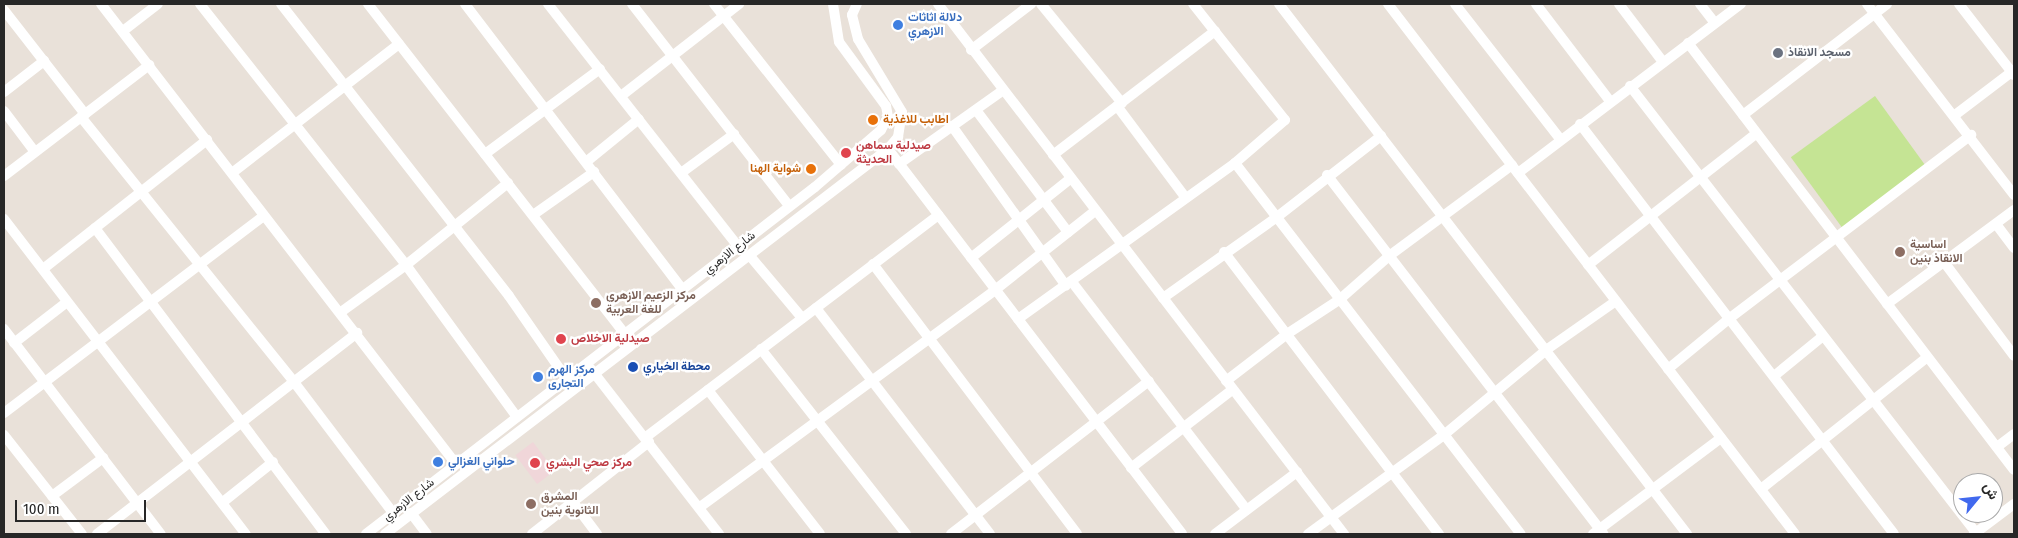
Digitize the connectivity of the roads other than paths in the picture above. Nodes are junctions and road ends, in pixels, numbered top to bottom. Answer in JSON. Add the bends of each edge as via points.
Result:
{"nodes":[{"id":1,"x":101,"y":4,"type":"edge"},
{"id":2,"x":158,"y":4,"type":"edge"},
{"id":3,"x":200,"y":4,"type":"edge"},
{"id":4,"x":282,"y":4,"type":"edge"},
{"id":5,"x":368,"y":4,"type":"edge"},
{"id":6,"x":464,"y":4,"type":"edge"},
{"id":7,"x":548,"y":4,"type":"edge"},
{"id":8,"x":632,"y":4,"type":"edge"},
{"id":9,"x":714,"y":4,"type":"edge"},
{"id":10,"x":740,"y":4,"type":"edge"},
{"id":11,"x":857,"y":4,"type":"edge"},
{"id":12,"x":938,"y":4,"type":"edge"},
{"id":13,"x":1031,"y":4,"type":"edge"},
{"id":14,"x":1041,"y":4,"type":"edge"},
{"id":15,"x":1194,"y":4,"type":"edge"},
{"id":16,"x":1279,"y":4,"type":"edge"},
{"id":17,"x":1388,"y":4,"type":"edge"},
{"id":18,"x":1455,"y":4,"type":"edge"},
{"id":19,"x":1536,"y":4,"type":"edge"},
{"id":20,"x":1618,"y":4,"type":"edge"},
{"id":21,"x":1700,"y":4,"type":"edge"},
{"id":22,"x":1741,"y":4,"type":"edge"},
{"id":23,"x":1867,"y":4,"type":"edge"},
{"id":24,"x":1887,"y":4,"type":"edge"},
{"id":25,"x":1959,"y":4,"type":"edge"},
{"id":26,"x":831,"y":6,"type":"edge"},
{"id":27,"x":4,"y":10,"type":"edge"},
{"id":28,"x":1874,"y":14,"type":"junction"},
{"id":29,"x":723,"y":16,"type":"junction"},
{"id":30,"x":1715,"y":23,"type":"junction"},
{"id":31,"x":1215,"y":30,"type":"junction"},
{"id":32,"x":123,"y":31,"type":"junction"},
{"id":33,"x":1688,"y":43,"type":"junction"},
{"id":34,"x":399,"y":44,"type":"junction"},
{"id":35,"x":971,"y":50,"type":"junction"},
{"id":36,"x":672,"y":55,"type":"junction"},
{"id":37,"x":44,"y":61,"type":"junction"},
{"id":38,"x":1663,"y":62,"type":"junction"},
{"id":39,"x":149,"y":65,"type":"junction"},
{"id":40,"x":600,"y":69,"type":"junction"},
{"id":41,"x":2013,"y":72,"type":"edge"},
{"id":42,"x":345,"y":85,"type":"junction"},
{"id":43,"x":1630,"y":86,"type":"junction"},
{"id":44,"x":1002,"y":91,"type":"junction"},
{"id":45,"x":4,"y":92,"type":"edge"},
{"id":46,"x":621,"y":96,"type":"junction"},
{"id":47,"x":1610,"y":101,"type":"junction"},
{"id":48,"x":1119,"y":104,"type":"junction"},
{"id":49,"x":545,"y":109,"type":"junction"},
{"id":50,"x":976,"y":110,"type":"junction"},
{"id":51,"x":4,"y":111,"type":"edge"},
{"id":52,"x":83,"y":115,"type":"junction"},
{"id":53,"x":1743,"y":115,"type":"junction"},
{"id":54,"x":1955,"y":115,"type":"junction"},
{"id":55,"x":639,"y":119,"type":"junction"},
{"id":56,"x":1580,"y":124,"type":"junction"},
{"id":57,"x":294,"y":126,"type":"junction"},
{"id":58,"x":952,"y":126,"type":"junction"},
{"id":59,"x":1757,"y":133,"type":"junction"},
{"id":60,"x":734,"y":134,"type":"junction"},
{"id":61,"x":1971,"y":135,"type":"junction"},
{"id":62,"x":1381,"y":136,"type":"junction"},
{"id":63,"x":1560,"y":139,"type":"junction"},
{"id":64,"x":207,"y":140,"type":"junction"},
{"id":65,"x":888,"y":149,"type":"junction"},
{"id":66,"x":35,"y":152,"type":"junction"},
{"id":67,"x":485,"y":154,"type":"junction"},
{"id":68,"x":1053,"y":155,"type":"junction"},
{"id":69,"x":586,"y":162,"type":"junction"},
{"id":70,"x":1235,"y":163,"type":"junction"},
{"id":71,"x":899,"y":164,"type":"junction"},
{"id":72,"x":841,"y":165,"type":"junction"},
{"id":73,"x":1515,"y":169,"type":"junction"},
{"id":74,"x":594,"y":172,"type":"junction"},
{"id":75,"x":232,"y":173,"type":"junction"},
{"id":76,"x":681,"y":173,"type":"junction"},
{"id":77,"x":4,"y":176,"type":"edge"},
{"id":78,"x":1327,"y":176,"type":"junction"},
{"id":79,"x":1700,"y":176,"type":"junction"},
{"id":80,"x":1070,"y":178,"type":"junction"},
{"id":81,"x":508,"y":183,"type":"junction"},
{"id":82,"x":142,"y":192,"type":"junction"},
{"id":83,"x":2014,"y":195,"type":"edge"},
{"id":84,"x":1185,"y":197,"type":"junction"},
{"id":85,"x":1042,"y":200,"type":"junction"},
{"id":86,"x":789,"y":206,"type":"junction"},
{"id":87,"x":1095,"y":210,"type":"junction"},
{"id":88,"x":2014,"y":210,"type":"edge"},
{"id":89,"x":533,"y":215,"type":"junction"},
{"id":90,"x":938,"y":215,"type":"junction"},
{"id":91,"x":1442,"y":215,"type":"junction"},
{"id":92,"x":1650,"y":215,"type":"junction"},
{"id":93,"x":264,"y":216,"type":"junction"},
{"id":94,"x":1277,"y":217,"type":"junction"},
{"id":95,"x":4,"y":219,"type":"edge"},
{"id":96,"x":1019,"y":219,"type":"junction"},
{"id":97,"x":1996,"y":224,"type":"junction"},
{"id":98,"x":455,"y":226,"type":"junction"},
{"id":99,"x":95,"y":228,"type":"junction"},
{"id":100,"x":1068,"y":232,"type":"junction"},
{"id":101,"x":1836,"y":236,"type":"junction"},
{"id":102,"x":738,"y":246,"type":"junction"},
{"id":103,"x":1122,"y":246,"type":"junction"},
{"id":104,"x":2014,"y":248,"type":"edge"},
{"id":105,"x":1043,"y":252,"type":"junction"},
{"id":106,"x":1224,"y":252,"type":"junction"},
{"id":107,"x":750,"y":256,"type":"junction"},
{"id":108,"x":1389,"y":256,"type":"junction"},
{"id":109,"x":971,"y":258,"type":"junction"},
{"id":110,"x":1944,"y":262,"type":"junction"},
{"id":111,"x":873,"y":264,"type":"junction"},
{"id":112,"x":200,"y":265,"type":"junction"},
{"id":113,"x":406,"y":265,"type":"junction"},
{"id":114,"x":1588,"y":265,"type":"junction"},
{"id":115,"x":43,"y":269,"type":"junction"},
{"id":116,"x":1780,"y":280,"type":"junction"},
{"id":117,"x":1070,"y":284,"type":"junction"},
{"id":118,"x":683,"y":290,"type":"junction"},
{"id":119,"x":995,"y":290,"type":"junction"},
{"id":120,"x":1162,"y":298,"type":"junction"},
{"id":121,"x":1339,"y":300,"type":"junction"},
{"id":122,"x":152,"y":301,"type":"junction"},
{"id":123,"x":1616,"y":301,"type":"junction"},
{"id":124,"x":67,"y":302,"type":"junction"},
{"id":125,"x":1887,"y":304,"type":"junction"},
{"id":126,"x":816,"y":308,"type":"junction"},
{"id":127,"x":341,"y":312,"type":"junction"},
{"id":128,"x":802,"y":318,"type":"junction"},
{"id":129,"x":1730,"y":318,"type":"junction"},
{"id":130,"x":1018,"y":320,"type":"junction"},
{"id":131,"x":4,"y":329,"type":"edge"},
{"id":132,"x":357,"y":334,"type":"junction"},
{"id":133,"x":625,"y":334,"type":"junction"},
{"id":134,"x":1287,"y":334,"type":"junction"},
{"id":135,"x":1824,"y":336,"type":"junction"},
{"id":136,"x":928,"y":338,"type":"junction"},
{"id":137,"x":99,"y":341,"type":"junction"},
{"id":138,"x":14,"y":343,"type":"junction"},
{"id":139,"x":761,"y":350,"type":"junction"},
{"id":140,"x":1546,"y":350,"type":"junction"},
{"id":141,"x":2014,"y":356,"type":"edge"},
{"id":142,"x":1926,"y":358,"type":"junction"},
{"id":143,"x":586,"y":364,"type":"junction"},
{"id":144,"x":1668,"y":369,"type":"junction"},
{"id":145,"x":594,"y":374,"type":"junction"},
{"id":146,"x":1774,"y":376,"type":"junction"},
{"id":147,"x":566,"y":378,"type":"junction"},
{"id":148,"x":872,"y":380,"type":"junction"},
{"id":149,"x":44,"y":382,"type":"junction"},
{"id":150,"x":294,"y":382,"type":"junction"},
{"id":151,"x":1150,"y":382,"type":"junction"},
{"id":152,"x":1229,"y":386,"type":"junction"},
{"id":153,"x":708,"y":390,"type":"junction"},
{"id":154,"x":1493,"y":391,"type":"junction"},
{"id":155,"x":1872,"y":399,"type":"junction"},
{"id":156,"x":4,"y":413,"type":"edge"},
{"id":157,"x":517,"y":417,"type":"junction"},
{"id":158,"x":819,"y":420,"type":"junction"},
{"id":159,"x":242,"y":422,"type":"junction"},
{"id":160,"x":1097,"y":423,"type":"junction"},
{"id":161,"x":1184,"y":427,"type":"junction"},
{"id":162,"x":1445,"y":434,"type":"junction"},
{"id":163,"x":2014,"y":434,"type":"edge"},
{"id":164,"x":4,"y":435,"type":"edge"},
{"id":165,"x":1721,"y":438,"type":"junction"},
{"id":166,"x":1822,"y":438,"type":"junction"},
{"id":167,"x":647,"y":439,"type":"junction"},
{"id":168,"x":1997,"y":447,"type":"junction"},
{"id":169,"x":103,"y":458,"type":"junction"},
{"id":170,"x":191,"y":461,"type":"junction"},
{"id":171,"x":274,"y":462,"type":"junction"},
{"id":172,"x":765,"y":462,"type":"junction"},
{"id":173,"x":456,"y":464,"type":"junction"},
{"id":174,"x":1131,"y":468,"type":"junction"},
{"id":175,"x":2014,"y":470,"type":"edge"},
{"id":176,"x":1391,"y":471,"type":"junction"},
{"id":177,"x":1297,"y":472,"type":"junction"},
{"id":178,"x":1031,"y":473,"type":"junction"},
{"id":179,"x":1651,"y":488,"type":"junction"},
{"id":180,"x":1760,"y":489,"type":"junction"},
{"id":181,"x":52,"y":496,"type":"junction"},
{"id":182,"x":223,"y":502,"type":"junction"},
{"id":183,"x":573,"y":502,"type":"junction"},
{"id":184,"x":137,"y":503,"type":"junction"},
{"id":185,"x":2014,"y":504,"type":"edge"},
{"id":186,"x":700,"y":507,"type":"junction"},
{"id":187,"x":1247,"y":510,"type":"junction"},
{"id":188,"x":411,"y":512,"type":"junction"},
{"id":189,"x":393,"y":513,"type":"junction"},
{"id":190,"x":975,"y":515,"type":"junction"},
{"id":191,"x":1331,"y":517,"type":"junction"},
{"id":192,"x":1598,"y":532,"type":"edge"},
{"id":193,"x":82,"y":534,"type":"edge"},
{"id":194,"x":97,"y":534,"type":"edge"},
{"id":195,"x":161,"y":534,"type":"edge"},
{"id":196,"x":246,"y":534,"type":"edge"},
{"id":197,"x":326,"y":534,"type":"edge"},
{"id":198,"x":366,"y":534,"type":"edge"},
{"id":199,"x":385,"y":534,"type":"edge"},
{"id":200,"x":427,"y":534,"type":"edge"},
{"id":201,"x":532,"y":534,"type":"edge"},
{"id":202,"x":597,"y":534,"type":"edge"},
{"id":203,"x":719,"y":534,"type":"edge"},
{"id":204,"x":820,"y":534,"type":"edge"},
{"id":205,"x":906,"y":534,"type":"edge"},
{"id":206,"x":951,"y":534,"type":"edge"},
{"id":207,"x":990,"y":534,"type":"edge"},
{"id":208,"x":1077,"y":534,"type":"edge"},
{"id":209,"x":1182,"y":534,"type":"edge"},
{"id":210,"x":1215,"y":534,"type":"edge"},
{"id":211,"x":1308,"y":534,"type":"edge"},
{"id":212,"x":1344,"y":534,"type":"edge"},
{"id":213,"x":1439,"y":534,"type":"edge"},
{"id":214,"x":1521,"y":534,"type":"edge"},
{"id":215,"x":1687,"y":534,"type":"edge"},
{"id":216,"x":1795,"y":534,"type":"edge"},
{"id":217,"x":1894,"y":534,"type":"edge"},
{"id":218,"x":1975,"y":534,"type":"edge"}],
"edges":[{"from":1,"to":32,"type":"street"},
{"from":2,"to":32,"type":"street"},
{"from":3,"to":57,"type":"street"},
{"from":4,"to":42,"type":"street"},
{"from":5,"to":34,"type":"street"},
{"from":6,"to":49,"type":"street"},
{"from":7,"to":40,"type":"street"},
{"from":8,"to":36,"type":"street"},
{"from":9,"to":29,"type":"street"},
{"from":10,"to":29,"type":"street"},
{"from":11,"to":65,"type":"street","name":"شارع الازهري","via":[[852,15],[854,31],[902,112],[898,137]]},
{"from":12,"to":35,"type":"street"},
{"from":13,"to":35,"type":"street"},
{"from":14,"to":48,"type":"street"},
{"from":15,"to":31,"type":"street"},
{"from":16,"to":62,"type":"street"},
{"from":17,"to":73,"type":"street"},
{"from":18,"to":63,"type":"street"},
{"from":19,"to":47,"type":"street"},
{"from":20,"to":38,"type":"street"},
{"from":21,"to":30,"type":"street"},
{"from":22,"to":30,"type":"street"},
{"from":23,"to":28,"type":"street"},
{"from":24,"to":28,"type":"street"},
{"from":25,"to":41,"type":"street"},
{"from":26,"to":72,"type":"street","name":"شارع الازهري","via":[[839,42],[884,103],[888,116],[876,135]]},
{"from":27,"to":37,"type":"street"},
{"from":28,"to":53,"type":"street"},
{"from":28,"to":54,"type":"street"},
{"from":29,"to":36,"type":"street"},
{"from":29,"to":72,"type":"street"},
{"from":30,"to":33,"type":"street"},
{"from":31,"to":48,"type":"street"},
{"from":31,"to":70,"type":"street","via":[[1285,120]]},
{"from":32,"to":39,"type":"street"},
{"from":33,"to":38,"type":"street"},
{"from":33,"to":53,"type":"street"},
{"from":34,"to":42,"type":"street"},
{"from":34,"to":67,"type":"street"},
{"from":35,"to":44,"type":"street"},
{"from":36,"to":46,"type":"street"},
{"from":36,"to":60,"type":"street"},
{"from":37,"to":45,"type":"street"},
{"from":37,"to":52,"type":"street"},
{"from":38,"to":43,"type":"street"},
{"from":39,"to":52,"type":"street"},
{"from":39,"to":64,"type":"street"},
{"from":40,"to":46,"type":"street"},
{"from":40,"to":49,"type":"street"},
{"from":41,"to":54,"type":"street"},
{"from":42,"to":57,"type":"street"},
{"from":42,"to":98,"type":"street"},
{"from":43,"to":47,"type":"street"},
{"from":43,"to":79,"type":"street"},
{"from":44,"to":50,"type":"street"},
{"from":44,"to":68,"type":"street"},
{"from":46,"to":55,"type":"street"},
{"from":47,"to":56,"type":"street"},
{"from":48,"to":68,"type":"street"},
{"from":48,"to":84,"type":"street"},
{"from":49,"to":67,"type":"street"},
{"from":49,"to":69,"type":"street"},
{"from":50,"to":58,"type":"street"},
{"from":50,"to":85,"type":"street"},
{"from":51,"to":66,"type":"street"},
{"from":52,"to":66,"type":"street"},
{"from":52,"to":82,"type":"street"},
{"from":53,"to":59,"type":"street"},
{"from":54,"to":61,"type":"street"},
{"from":55,"to":69,"type":"street"},
{"from":55,"to":76,"type":"street"},
{"from":56,"to":63,"type":"street"},
{"from":56,"to":92,"type":"street"},
{"from":57,"to":75,"type":"street"},
{"from":57,"to":113,"type":"street"},
{"from":58,"to":71,"type":"street"},
{"from":58,"to":96,"type":"street"},
{"from":59,"to":79,"type":"street"},
{"from":59,"to":101,"type":"street"},
{"from":60,"to":76,"type":"street"},
{"from":60,"to":86,"type":"street"},
{"from":61,"to":83,"type":"street"},
{"from":61,"to":101,"type":"street"},
{"from":62,"to":78,"type":"street"},
{"from":62,"to":91,"type":"street"},
{"from":63,"to":73,"type":"street"},
{"from":64,"to":75,"type":"street"},
{"from":64,"to":82,"type":"street"},
{"from":65,"to":71,"type":"street"},
{"from":65,"to":107,"type":"street","name":"شارع الازهري"},
{"from":66,"to":77,"type":"street"},
{"from":67,"to":81,"type":"street"},
{"from":68,"to":80,"type":"street"},
{"from":69,"to":74,"type":"street"},
{"from":70,"to":84,"type":"street"},
{"from":70,"to":94,"type":"street"},
{"from":71,"to":90,"type":"street"},
{"from":72,"to":86,"type":"street","name":"شارع الازهري"},
{"from":73,"to":91,"type":"street"},
{"from":73,"to":114,"type":"street"},
{"from":74,"to":89,"type":"street"},
{"from":74,"to":118,"type":"street"},
{"from":75,"to":93,"type":"street"},
{"from":76,"to":102,"type":"street"},
{"from":78,"to":94,"type":"street"},
{"from":78,"to":108,"type":"street"},
{"from":79,"to":92,"type":"street"},
{"from":79,"to":116,"type":"street"},
{"from":80,"to":85,"type":"street"},
{"from":80,"to":87,"type":"street"},
{"from":81,"to":89,"type":"street"},
{"from":81,"to":98,"type":"street"},
{"from":82,"to":99,"type":"street"},
{"from":82,"to":112,"type":"street"},
{"from":84,"to":103,"type":"street"},
{"from":85,"to":96,"type":"street"},
{"from":85,"to":100,"type":"street"},
{"from":86,"to":102,"type":"street","name":"شارع الازهري"},
{"from":87,"to":100,"type":"street"},
{"from":87,"to":103,"type":"street"},
{"from":88,"to":97,"type":"street"},
{"from":89,"to":133,"type":"street"},
{"from":90,"to":109,"type":"street"},
{"from":90,"to":111,"type":"street"},
{"from":91,"to":108,"type":"street"},
{"from":91,"to":140,"type":"street"},
{"from":92,"to":114,"type":"street"},
{"from":92,"to":129,"type":"street"},
{"from":93,"to":112,"type":"street"},
{"from":93,"to":127,"type":"street"},
{"from":94,"to":106,"type":"street"},
{"from":94,"to":121,"type":"street"},
{"from":95,"to":115,"type":"street"},
{"from":96,"to":105,"type":"street"},
{"from":96,"to":109,"type":"street"},
{"from":97,"to":104,"type":"street"},
{"from":97,"to":110,"type":"street"},
{"from":98,"to":113,"type":"street"},
{"from":98,"to":147,"type":"street"},
{"from":99,"to":115,"type":"street"},
{"from":99,"to":122,"type":"street"},
{"from":100,"to":105,"type":"street"},
{"from":101,"to":116,"type":"street"},
{"from":101,"to":125,"type":"street"},
{"from":102,"to":118,"type":"street","name":"شارع الازهري"},
{"from":103,"to":117,"type":"street"},
{"from":103,"to":120,"type":"street"},
{"from":105,"to":117,"type":"street"},
{"from":105,"to":119,"type":"street"},
{"from":106,"to":120,"type":"street"},
{"from":106,"to":134,"type":"street"},
{"from":107,"to":128,"type":"street"},
{"from":107,"to":145,"type":"street","name":"شارع الازهري"},
{"from":108,"to":121,"type":"street"},
{"from":108,"to":154,"type":"street"},
{"from":109,"to":119,"type":"street"},
{"from":110,"to":125,"type":"street"},
{"from":110,"to":141,"type":"street"},
{"from":111,"to":126,"type":"street"},
{"from":111,"to":136,"type":"street"},
{"from":112,"to":122,"type":"street"},
{"from":112,"to":150,"type":"street"},
{"from":113,"to":127,"type":"street"},
{"from":113,"to":157,"type":"street"},
{"from":114,"to":123,"type":"street"},
{"from":115,"to":124,"type":"street"},
{"from":116,"to":129,"type":"street"},
{"from":116,"to":135,"type":"street"},
{"from":117,"to":130,"type":"street"},
{"from":117,"to":151,"type":"street"},
{"from":118,"to":133,"type":"street","name":"شارع الازهري"},
{"from":119,"to":130,"type":"street"},
{"from":119,"to":136,"type":"street"},
{"from":120,"to":152,"type":"street"},
{"from":121,"to":134,"type":"street"},
{"from":121,"to":162,"type":"street"},
{"from":122,"to":137,"type":"street"},
{"from":122,"to":159,"type":"street"},
{"from":123,"to":140,"type":"street"},
{"from":123,"to":144,"type":"street"},
{"from":124,"to":137,"type":"street"},
{"from":124,"to":138,"type":"street"},
{"from":125,"to":142,"type":"street"},
{"from":126,"to":128,"type":"street"},
{"from":126,"to":148,"type":"street"},
{"from":127,"to":132,"type":"street"},
{"from":128,"to":139,"type":"street"},
{"from":129,"to":144,"type":"street"},
{"from":129,"to":146,"type":"street"},
{"from":130,"to":160,"type":"street"},
{"from":131,"to":138,"type":"street"},
{"from":132,"to":150,"type":"street"},
{"from":132,"to":173,"type":"street"},
{"from":133,"to":143,"type":"street","name":"شارع الازهري"},
{"from":134,"to":152,"type":"street"},
{"from":134,"to":176,"type":"street"},
{"from":135,"to":146,"type":"street"},
{"from":135,"to":155,"type":"street"},
{"from":136,"to":148,"type":"street"},
{"from":136,"to":178,"type":"street"},
{"from":137,"to":149,"type":"street"},
{"from":137,"to":170,"type":"street"},
{"from":138,"to":149,"type":"street"},
{"from":139,"to":153,"type":"street"},
{"from":139,"to":158,"type":"street"},
{"from":140,"to":154,"type":"street"},
{"from":140,"to":179,"type":"street"},
{"from":142,"to":155,"type":"street"},
{"from":142,"to":168,"type":"street"},
{"from":143,"to":145,"type":"street"},
{"from":143,"to":147,"type":"street","name":"شارع الازهري"},
{"from":144,"to":165,"type":"street"},
{"from":145,"to":167,"type":"street"},
{"from":145,"to":188,"type":"street","name":"شارع الازهري"},
{"from":146,"to":166,"type":"street"},
{"from":147,"to":157,"type":"street","name":"شارع الازهري"},
{"from":148,"to":158,"type":"street"},
{"from":148,"to":190,"type":"street"},
{"from":149,"to":156,"type":"street"},
{"from":149,"to":169,"type":"street"},
{"from":150,"to":159,"type":"street"},
{"from":150,"to":189,"type":"street"},
{"from":151,"to":160,"type":"street"},
{"from":151,"to":161,"type":"street"},
{"from":152,"to":161,"type":"street"},
{"from":152,"to":177,"type":"street"},
{"from":153,"to":167,"type":"street"},
{"from":153,"to":172,"type":"street"},
{"from":154,"to":162,"type":"street"},
{"from":154,"to":192,"type":"street"},
{"from":155,"to":166,"type":"street"},
{"from":155,"to":218,"type":"street"},
{"from":157,"to":173,"type":"street","name":"شارع الازهري"},
{"from":158,"to":172,"type":"street"},
{"from":158,"to":205,"type":"street"},
{"from":159,"to":170,"type":"street"},
{"from":159,"to":171,"type":"street"},
{"from":160,"to":174,"type":"street"},
{"from":160,"to":178,"type":"street"},
{"from":161,"to":174,"type":"street"},
{"from":161,"to":187,"type":"street"},
{"from":162,"to":176,"type":"street"},
{"from":162,"to":214,"type":"street"},
{"from":163,"to":168,"type":"street"},
{"from":164,"to":181,"type":"street"},
{"from":165,"to":179,"type":"street"},
{"from":165,"to":180,"type":"street"},
{"from":166,"to":180,"type":"street"},
{"from":166,"to":217,"type":"street"},
{"from":167,"to":183,"type":"street"},
{"from":167,"to":186,"type":"street"},
{"from":168,"to":175,"type":"street"},
{"from":169,"to":181,"type":"street"},
{"from":169,"to":184,"type":"street"},
{"from":170,"to":182,"type":"street"},
{"from":170,"to":184,"type":"street"},
{"from":171,"to":182,"type":"street"},
{"from":171,"to":197,"type":"street"},
{"from":172,"to":186,"type":"street"},
{"from":172,"to":204,"type":"street"},
{"from":173,"to":189,"type":"street","name":"شارع الازهري"},
{"from":174,"to":209,"type":"street"},
{"from":176,"to":191,"type":"street"},
{"from":176,"to":213,"type":"street"},
{"from":177,"to":187,"type":"street"},
{"from":177,"to":191,"type":"street"},
{"from":178,"to":190,"type":"street"},
{"from":178,"to":208,"type":"street"},
{"from":179,"to":192,"type":"street"},
{"from":179,"to":215,"type":"street"},
{"from":180,"to":216,"type":"street"},
{"from":181,"to":193,"type":"street"},
{"from":182,"to":196,"type":"street"},
{"from":183,"to":201,"type":"street"},
{"from":183,"to":202,"type":"street"},
{"from":184,"to":194,"type":"street"},
{"from":184,"to":195,"type":"street"},
{"from":185,"to":218,"type":"street"},
{"from":186,"to":203,"type":"street"},
{"from":187,"to":210,"type":"street"},
{"from":188,"to":199,"type":"street","name":"شارع الازهري"},
{"from":188,"to":200,"type":"street"},
{"from":189,"to":198,"type":"street","name":"شارع الازهري"},
{"from":190,"to":206,"type":"street"},
{"from":190,"to":207,"type":"street"},
{"from":191,"to":211,"type":"street"},
{"from":191,"to":212,"type":"street"}]}
